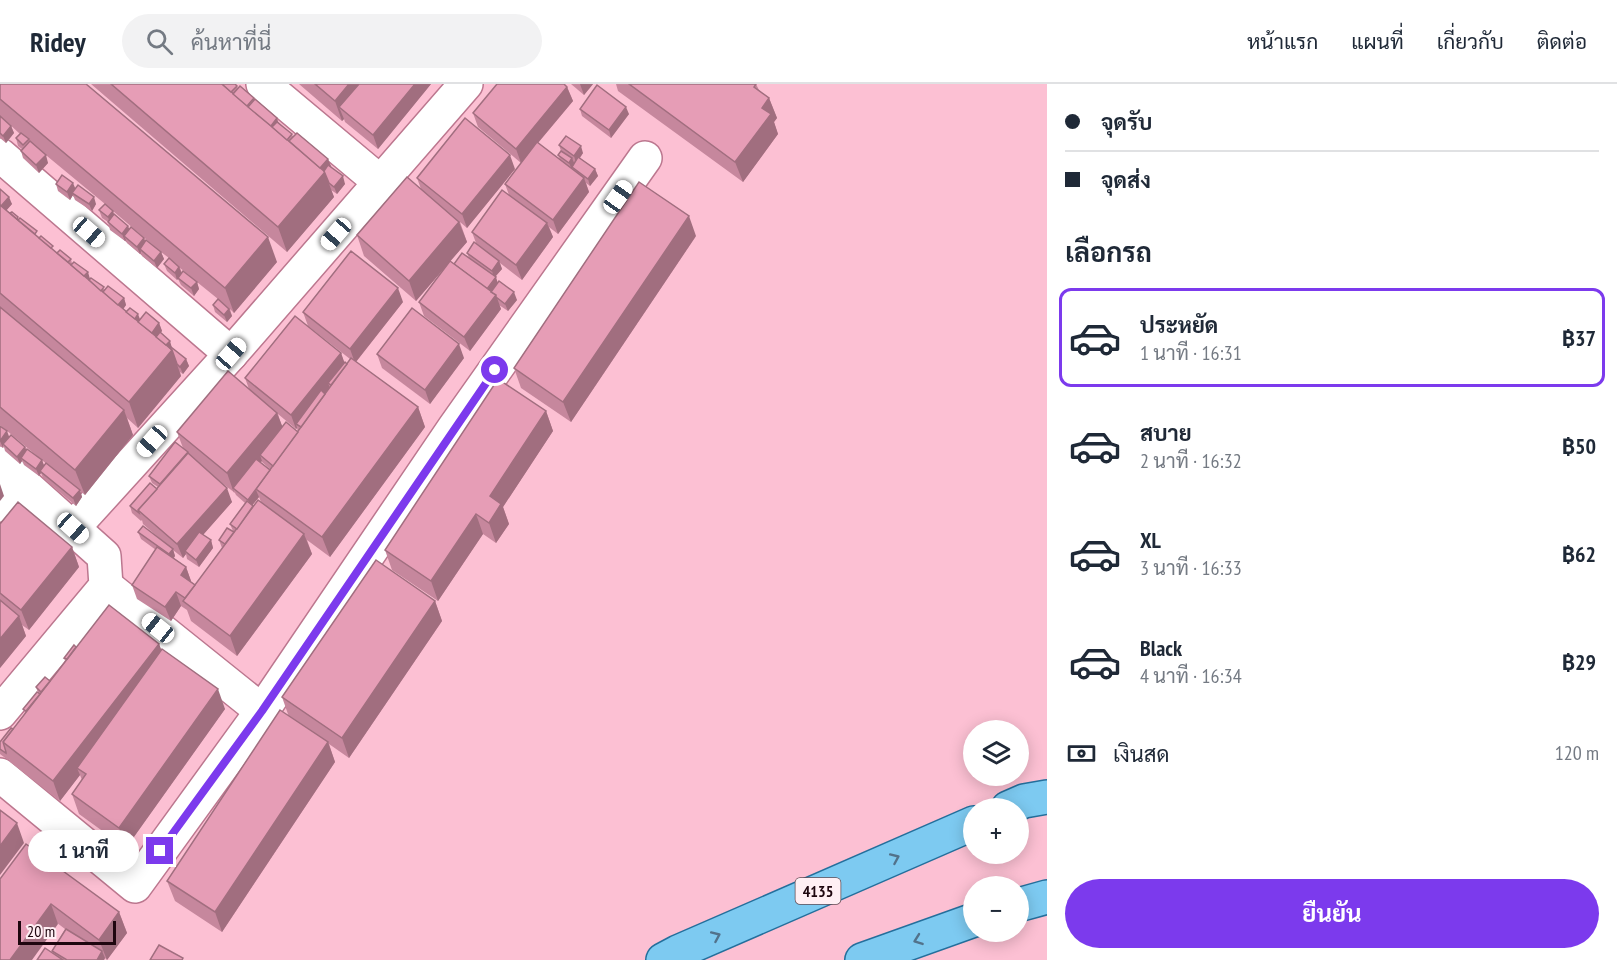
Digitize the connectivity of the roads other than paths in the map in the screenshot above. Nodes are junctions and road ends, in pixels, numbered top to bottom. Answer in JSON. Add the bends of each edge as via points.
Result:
{"nodes":[{"id":1,"x":263,"y":84,"type":"edge"},
{"id":2,"x":466,"y":84,"type":"edge"},
{"id":3,"x":0,"y":155,"type":"edge"},
{"id":4,"x":645,"y":158,"type":"dead end"},
{"id":5,"x":380,"y":182,"type":"junction"},
{"id":6,"x":231,"y":354,"type":"junction"},
{"id":7,"x":7,"y":483,"type":"edge"},
{"id":8,"x":73,"y":528,"type":"junction"},
{"id":9,"x":106,"y":586,"type":"junction"},
{"id":10,"x":262,"y":711,"type":"junction"},
{"id":11,"x":0,"y":713,"type":"edge"},
{"id":12,"x":0,"y":775,"type":"edge"},
{"id":13,"x":1047,"y":796,"type":"edge"},
{"id":14,"x":1029,"y":800,"type":"edge"},
{"id":15,"x":963,"y":828,"type":"edge"},
{"id":16,"x":1047,"y":897,"type":"edge"},
{"id":17,"x":1029,"y":902,"type":"edge"},
{"id":18,"x":963,"y":924,"type":"edge"},
{"id":19,"x":663,"y":960,"type":"edge"},
{"id":20,"x":862,"y":960,"type":"edge"}],
"edges":[{"from":1,"to":5,"type":"street"},
{"from":2,"to":5,"type":"street"},
{"from":3,"to":6,"type":"street"},
{"from":4,"to":10,"type":"street","via":[[454,428]]},
{"from":5,"to":6,"type":"street"},
{"from":6,"to":8,"type":"street"},
{"from":7,"to":8,"type":"street"},
{"from":8,"to":9,"type":"street","via":[[104,556]]},
{"from":9,"to":10,"type":"street"},
{"from":9,"to":11,"type":"street"},
{"from":10,"to":12,"type":"street","via":[[135,886]]},
{"from":13,"to":14,"type":"main road"},
{"from":19,"to":15,"type":"main road","number":"4135","one_way":true},
{"from":16,"to":17,"type":"main road"},
{"from":18,"to":20,"type":"main road","one_way":true}]}
